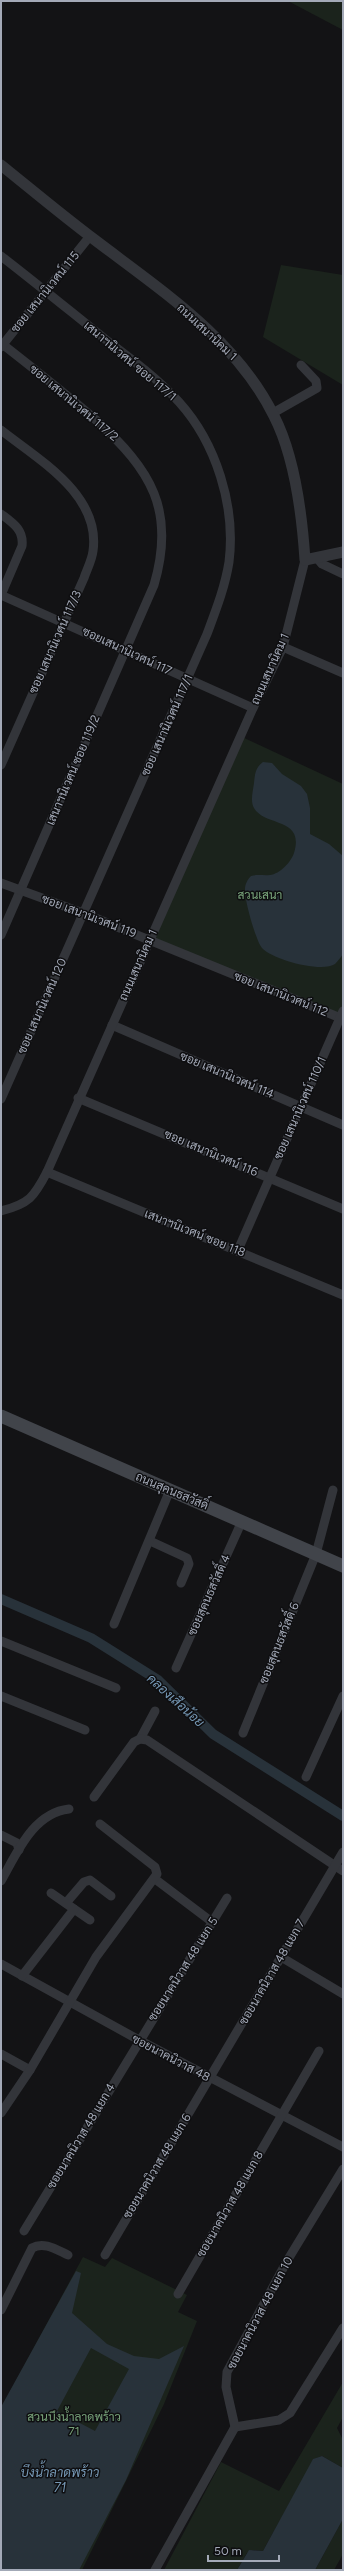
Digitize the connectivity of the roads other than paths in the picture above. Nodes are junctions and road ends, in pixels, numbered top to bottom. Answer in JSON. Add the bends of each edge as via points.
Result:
{"nodes":[{"id":1,"x":1,"y":165,"type":"edge"},
{"id":2,"x":90,"y":236,"type":"junction"},
{"id":3,"x":1,"y":256,"type":"edge"},
{"id":4,"x":46,"y":291,"type":"junction"},
{"id":5,"x":2,"y":345,"type":"edge"},
{"id":6,"x":301,"y":365,"type":"dead end"},
{"id":7,"x":273,"y":413,"type":"junction"},
{"id":8,"x":1,"y":430,"type":"edge"},
{"id":9,"x":1,"y":514,"type":"edge"},
{"id":10,"x":229,"y":531,"type":"joint"},
{"id":11,"x":343,"y":552,"type":"edge"},
{"id":12,"x":317,"y":558,"type":"junction"},
{"id":13,"x":305,"y":560,"type":"junction"},
{"id":14,"x":343,"y":574,"type":"edge"},
{"id":15,"x":1,"y":595,"type":"edge"},
{"id":16,"x":63,"y":621,"type":"junction"},
{"id":17,"x":283,"y":647,"type":"junction"},
{"id":18,"x":125,"y":650,"type":"junction"},
{"id":19,"x":343,"y":673,"type":"edge"},
{"id":20,"x":188,"y":678,"type":"junction"},
{"id":21,"x":253,"y":708,"type":"junction"},
{"id":22,"x":1,"y":766,"type":"edge"},
{"id":23,"x":1,"y":883,"type":"edge"},
{"id":24,"x":20,"y":891,"type":"junction"},
{"id":25,"x":84,"y":913,"type":"junction"},
{"id":26,"x":1,"y":935,"type":"edge"},
{"id":27,"x":150,"y":939,"type":"junction"},
{"id":28,"x":220,"y":969,"type":"joint"},
{"id":29,"x":342,"y":1016,"type":"edge"},
{"id":30,"x":112,"y":1025,"type":"junction"},
{"id":31,"x":78,"y":1098,"type":"junction"},
{"id":32,"x":1,"y":1099,"type":"edge"},
{"id":33,"x":300,"y":1106,"type":"junction"},
{"id":34,"x":343,"y":1125,"type":"edge"},
{"id":35,"x":47,"y":1172,"type":"junction"},
{"id":36,"x":269,"y":1177,"type":"junction"},
{"id":37,"x":343,"y":1209,"type":"edge"},
{"id":38,"x":1,"y":1211,"type":"edge"},
{"id":39,"x":238,"y":1250,"type":"junction"},
{"id":40,"x":343,"y":1295,"type":"edge"},
{"id":41,"x":1,"y":1416,"type":"edge"},
{"id":42,"x":170,"y":1490,"type":"junction"},
{"id":43,"x":333,"y":1490,"type":"dead end"},
{"id":44,"x":242,"y":1522,"type":"junction"},
{"id":45,"x":150,"y":1541,"type":"junction"},
{"id":46,"x":316,"y":1554,"type":"junction"},
{"id":47,"x":343,"y":1566,"type":"edge"},
{"id":48,"x":181,"y":1583,"type":"dead end"},
{"id":49,"x":114,"y":1624,"type":"dead end"},
{"id":50,"x":1,"y":1640,"type":"edge"},
{"id":51,"x":176,"y":1668,"type":"dead end"},
{"id":52,"x":116,"y":1688,"type":"dead end"},
{"id":53,"x":1,"y":1696,"type":"edge"},
{"id":54,"x":343,"y":1696,"type":"edge"},
{"id":55,"x":155,"y":1711,"type":"dead end"},
{"id":56,"x":85,"y":1730,"type":"dead end"},
{"id":57,"x":243,"y":1733,"type":"dead end"},
{"id":58,"x":140,"y":1739,"type":"junction"},
{"id":59,"x":306,"y":1777,"type":"dead end"},
{"id":60,"x":94,"y":1797,"type":"dead end"},
{"id":61,"x":69,"y":1809,"type":"dead end"},
{"id":62,"x":100,"y":1824,"type":"dead end"},
{"id":63,"x":1,"y":1835,"type":"edge"},
{"id":64,"x":19,"y":1850,"type":"junction"},
{"id":65,"x":343,"y":1852,"type":"edge"},
{"id":66,"x":334,"y":1866,"type":"junction"},
{"id":67,"x":343,"y":1871,"type":"edge"},
{"id":68,"x":155,"y":1878,"type":"junction"},
{"id":69,"x":1,"y":1881,"type":"edge"},
{"id":70,"x":51,"y":1893,"type":"dead end"},
{"id":71,"x":111,"y":1896,"type":"dead end"},
{"id":72,"x":227,"y":1898,"type":"dead end"},
{"id":73,"x":66,"y":1903,"type":"junction"},
{"id":74,"x":74,"y":1909,"type":"junction"},
{"id":75,"x":90,"y":1920,"type":"dead end"},
{"id":76,"x":212,"y":1922,"type":"junction"},
{"id":77,"x":281,"y":1957,"type":"junction"},
{"id":78,"x":1,"y":1964,"type":"edge"},
{"id":79,"x":22,"y":1976,"type":"junction"},
{"id":80,"x":343,"y":1994,"type":"edge"},
{"id":81,"x":70,"y":2003,"type":"junction"},
{"id":82,"x":139,"y":2040,"type":"junction"},
{"id":83,"x":319,"y":2051,"type":"dead end"},
{"id":84,"x":1,"y":2054,"type":"edge"},
{"id":85,"x":30,"y":2070,"type":"junction"},
{"id":86,"x":211,"y":2079,"type":"junction"},
{"id":87,"x":1,"y":2113,"type":"edge"},
{"id":88,"x":283,"y":2116,"type":"junction"},
{"id":89,"x":343,"y":2147,"type":"edge"},
{"id":90,"x":343,"y":2169,"type":"edge"},
{"id":91,"x":24,"y":2231,"type":"dead end"},
{"id":92,"x":68,"y":2255,"type":"dead end"},
{"id":93,"x":105,"y":2255,"type":"dead end"},
{"id":94,"x":178,"y":2294,"type":"dead end"},
{"id":95,"x":1,"y":2310,"type":"edge"},
{"id":96,"x":343,"y":2328,"type":"edge"},
{"id":97,"x":235,"y":2427,"type":"junction"},
{"id":98,"x":155,"y":2570,"type":"edge"}],
"edges":[{"from":1,"to":2,"type":"street","name":"ถนนเสนานิคม 1"},
{"from":2,"to":4,"type":"street","name":"ซอย เสนานิเวศน์ 115"},
{"from":2,"to":7,"type":"street","name":"ถนนเสนานิคม 1","via":[[212,332],[242,364]]},
{"from":3,"to":4,"type":"street","name":"เสนาฯนิเวศน์ ซอย 117/1"},
{"from":4,"to":5,"type":"street","name":"ซอย เสนานิเวศน์ 115"},
{"from":4,"to":10,"type":"street","name":"เสนาฯนิเวศน์ ซอย 117/1","via":[[179,402],[217,463],[226,502]]},
{"from":5,"to":18,"type":"street","name":"ซอย เสนานิเวศน์ 117/2","via":[[74,401],[119,441],[139,464],[155,495],[161,520],[160,562],[154,585]]},
{"from":6,"to":7,"type":"street","via":[[316,381],[317,388]]},
{"from":7,"to":13,"type":"street","name":"ถนนเสนานิคม 1","via":[[287,450],[299,503]]},
{"from":8,"to":16,"type":"street","name":"ซอย เสนานิเวศน์ 117/3","via":[[56,473],[79,498],[90,517],[94,532],[93,553]]},
{"from":9,"to":15,"type":"street","via":[[14,524],[23,539]]},
{"from":10,"to":20,"type":"street","name":"ซอย เสนานิเวศน์ 117/1","via":[[229,561],[220,600]]},
{"from":11,"to":12,"type":"street"},
{"from":12,"to":13,"type":"street"},
{"from":12,"to":14,"type":"street","via":[[322,564]]},
{"from":13,"to":17,"type":"street","name":"ถนนเสนานิคม 1"},
{"from":15,"to":16,"type":"street","name":"ซอยเสนานิเวศน์ 117"},
{"from":16,"to":18,"type":"street","name":"ซอยเสนานิเวศน์ 117"},
{"from":16,"to":22,"type":"street","name":"ซอย เสนานิเวศน์ 117/3"},
{"from":17,"to":19,"type":"street"},
{"from":17,"to":21,"type":"street","name":"ถนนเสนานิคม 1"},
{"from":18,"to":20,"type":"street","name":"ซอยเสนานิเวศน์ 117"},
{"from":18,"to":24,"type":"street","name":"เสนาฯนิเวศน์ ซอย 119/2"},
{"from":20,"to":21,"type":"street","name":"ซอยเสนานิเวศน์ 117"},
{"from":20,"to":25,"type":"street","name":"ซอย เสนานิเวศน์ 117/1"},
{"from":21,"to":27,"type":"street","name":"ถนนเสนานิคม 1"},
{"from":23,"to":24,"type":"street","name":"ซอย เสนานิเวศน์ 119"},
{"from":24,"to":25,"type":"street","name":"ซอย เสนานิเวศน์ 119"},
{"from":24,"to":26,"type":"street","name":"เสนาฯนิเวศน์ ซอย 119/2"},
{"from":25,"to":27,"type":"street","name":"ซอย เสนานิเวศน์ 119"},
{"from":25,"to":32,"type":"street","name":"ซอย เสนานิเวศน์ 120"},
{"from":27,"to":28,"type":"street","name":"ซอย เสนานิเวศน์ 119"},
{"from":27,"to":30,"type":"street","name":"ถนนเสนานิคม 1"},
{"from":28,"to":29,"type":"street","name":"ซอย เสนานิเวศน์ 112"},
{"from":29,"to":33,"type":"street","name":"ซอย เสนานิเวศน์ 110/1"},
{"from":30,"to":31,"type":"street","name":"ถนนเสนานิคม 1"},
{"from":30,"to":33,"type":"street","name":"ซอย เสนานิเวศน์ 114"},
{"from":31,"to":35,"type":"street","name":"ถนนเสนานิคม 1"},
{"from":31,"to":36,"type":"street","name":"ซอย เสนานิเวศน์ 116"},
{"from":33,"to":34,"type":"street","name":"ซอย เสนานิเวศน์ 114"},
{"from":33,"to":36,"type":"street","name":"ซอย เสนานิเวศน์ 110/1"},
{"from":35,"to":38,"type":"street","name":"ถนนเสนานิคม 1","via":[[33,1196]]},
{"from":35,"to":39,"type":"street","name":"เสนาฯนิเวศน์ ซอย 118"},
{"from":36,"to":37,"type":"street","name":"ซอย เสนานิเวศน์ 116"},
{"from":36,"to":39,"type":"street","name":"ซอย เสนานิเวศน์ 110/1"},
{"from":39,"to":40,"type":"street","name":"เสนาฯนิเวศน์ ซอย 118"},
{"from":41,"to":42,"type":"main road","name":"ถนนสุคนธสวัสดิ์"},
{"from":42,"to":44,"type":"main road","name":"ถนนสุคนธสวัสดิ์"},
{"from":42,"to":45,"type":"street"},
{"from":43,"to":46,"type":"street","name":"ซอยสุคนธสวัสดิ์ 6"},
{"from":44,"to":46,"type":"main road","name":"ถนนสุคนธสวัสดิ์"},
{"from":44,"to":51,"type":"street","name":"ซอยสุคนธสวัสดิ์ 4"},
{"from":45,"to":48,"type":"street","via":[[188,1558],[189,1564]]},
{"from":45,"to":49,"type":"street"},
{"from":46,"to":47,"type":"main road","name":"ถนนสุคนธสวัสดิ์"},
{"from":46,"to":57,"type":"street","name":"ซอยสุคนธสวัสดิ์ 6"},
{"from":50,"to":52,"type":"street"},
{"from":53,"to":56,"type":"street"},
{"from":54,"to":59,"type":"street"},
{"from":55,"to":58,"type":"street"},
{"from":58,"to":60,"type":"street","via":[[134,1742]]},
{"from":58,"to":66,"type":"street","via":[[147,1740]]},
{"from":61,"to":64,"type":"street","via":[[60,1810],[36,1825]]},
{"from":62,"to":68,"type":"street","via":[[155,1867]]},
{"from":63,"to":64,"type":"street","via":[[17,1843]]},
{"from":64,"to":69,"type":"street"},
{"from":65,"to":66,"type":"street","name":"ซอยนาคนิวาส 48 แยก 7"},
{"from":66,"to":67,"type":"street"},
{"from":66,"to":77,"type":"street","name":"ซอยนาคนิวาส 48 แยก 7"},
{"from":68,"to":76,"type":"street"},
{"from":68,"to":81,"type":"street","via":[[96,1957]]},
{"from":70,"to":73,"type":"street"},
{"from":71,"to":73,"type":"street","via":[[90,1880],[84,1882]]},
{"from":72,"to":76,"type":"street","name":"ซอยนาคนิวาส 48 แยก 5"},
{"from":73,"to":74,"type":"street"},
{"from":74,"to":75,"type":"street"},
{"from":74,"to":79,"type":"street"},
{"from":76,"to":82,"type":"street","name":"ซอยนาคนิวาส 48 แยก 5"},
{"from":77,"to":80,"type":"street"},
{"from":77,"to":86,"type":"street","name":"ซอยนาคนิวาส 48 แยก 7"},
{"from":78,"to":79,"type":"street","name":"ซอยนาคนิวาส 48"},
{"from":79,"to":81,"type":"street","name":"ซอยนาคนิวาส 48"},
{"from":81,"to":82,"type":"street","name":"ซอยนาคนิวาส 48"},
{"from":81,"to":85,"type":"street"},
{"from":82,"to":86,"type":"street","name":"ซอยนาคนิวาส 48"},
{"from":82,"to":91,"type":"street","name":"ซอยนาคนิวาส 48 แยก 4"},
{"from":83,"to":88,"type":"street","name":"ซอยนาคนิวาส 48 แยก 8"},
{"from":84,"to":85,"type":"street"},
{"from":85,"to":87,"type":"street"},
{"from":86,"to":88,"type":"street","name":"ซอยนาคนิวาส 48"},
{"from":86,"to":93,"type":"street","name":"ซอยนาคนิวาส 48 แยก 6"},
{"from":88,"to":89,"type":"street","name":"ซอยนาคนิวาส 48"},
{"from":88,"to":94,"type":"street","name":"ซอยนาคนิวาส 48 แยก 8","via":[[255,2159]]},
{"from":90,"to":97,"type":"street","name":"ซอยนาคนิวาส 48 แยก 10","via":[[287,2261],[227,2372],[226,2387]]},
{"from":92,"to":95,"type":"street","via":[[45,2245],[32,2248]]},
{"from":96,"to":97,"type":"street","via":[[290,2413],[279,2420]]},
{"from":97,"to":98,"type":"street"}]}
